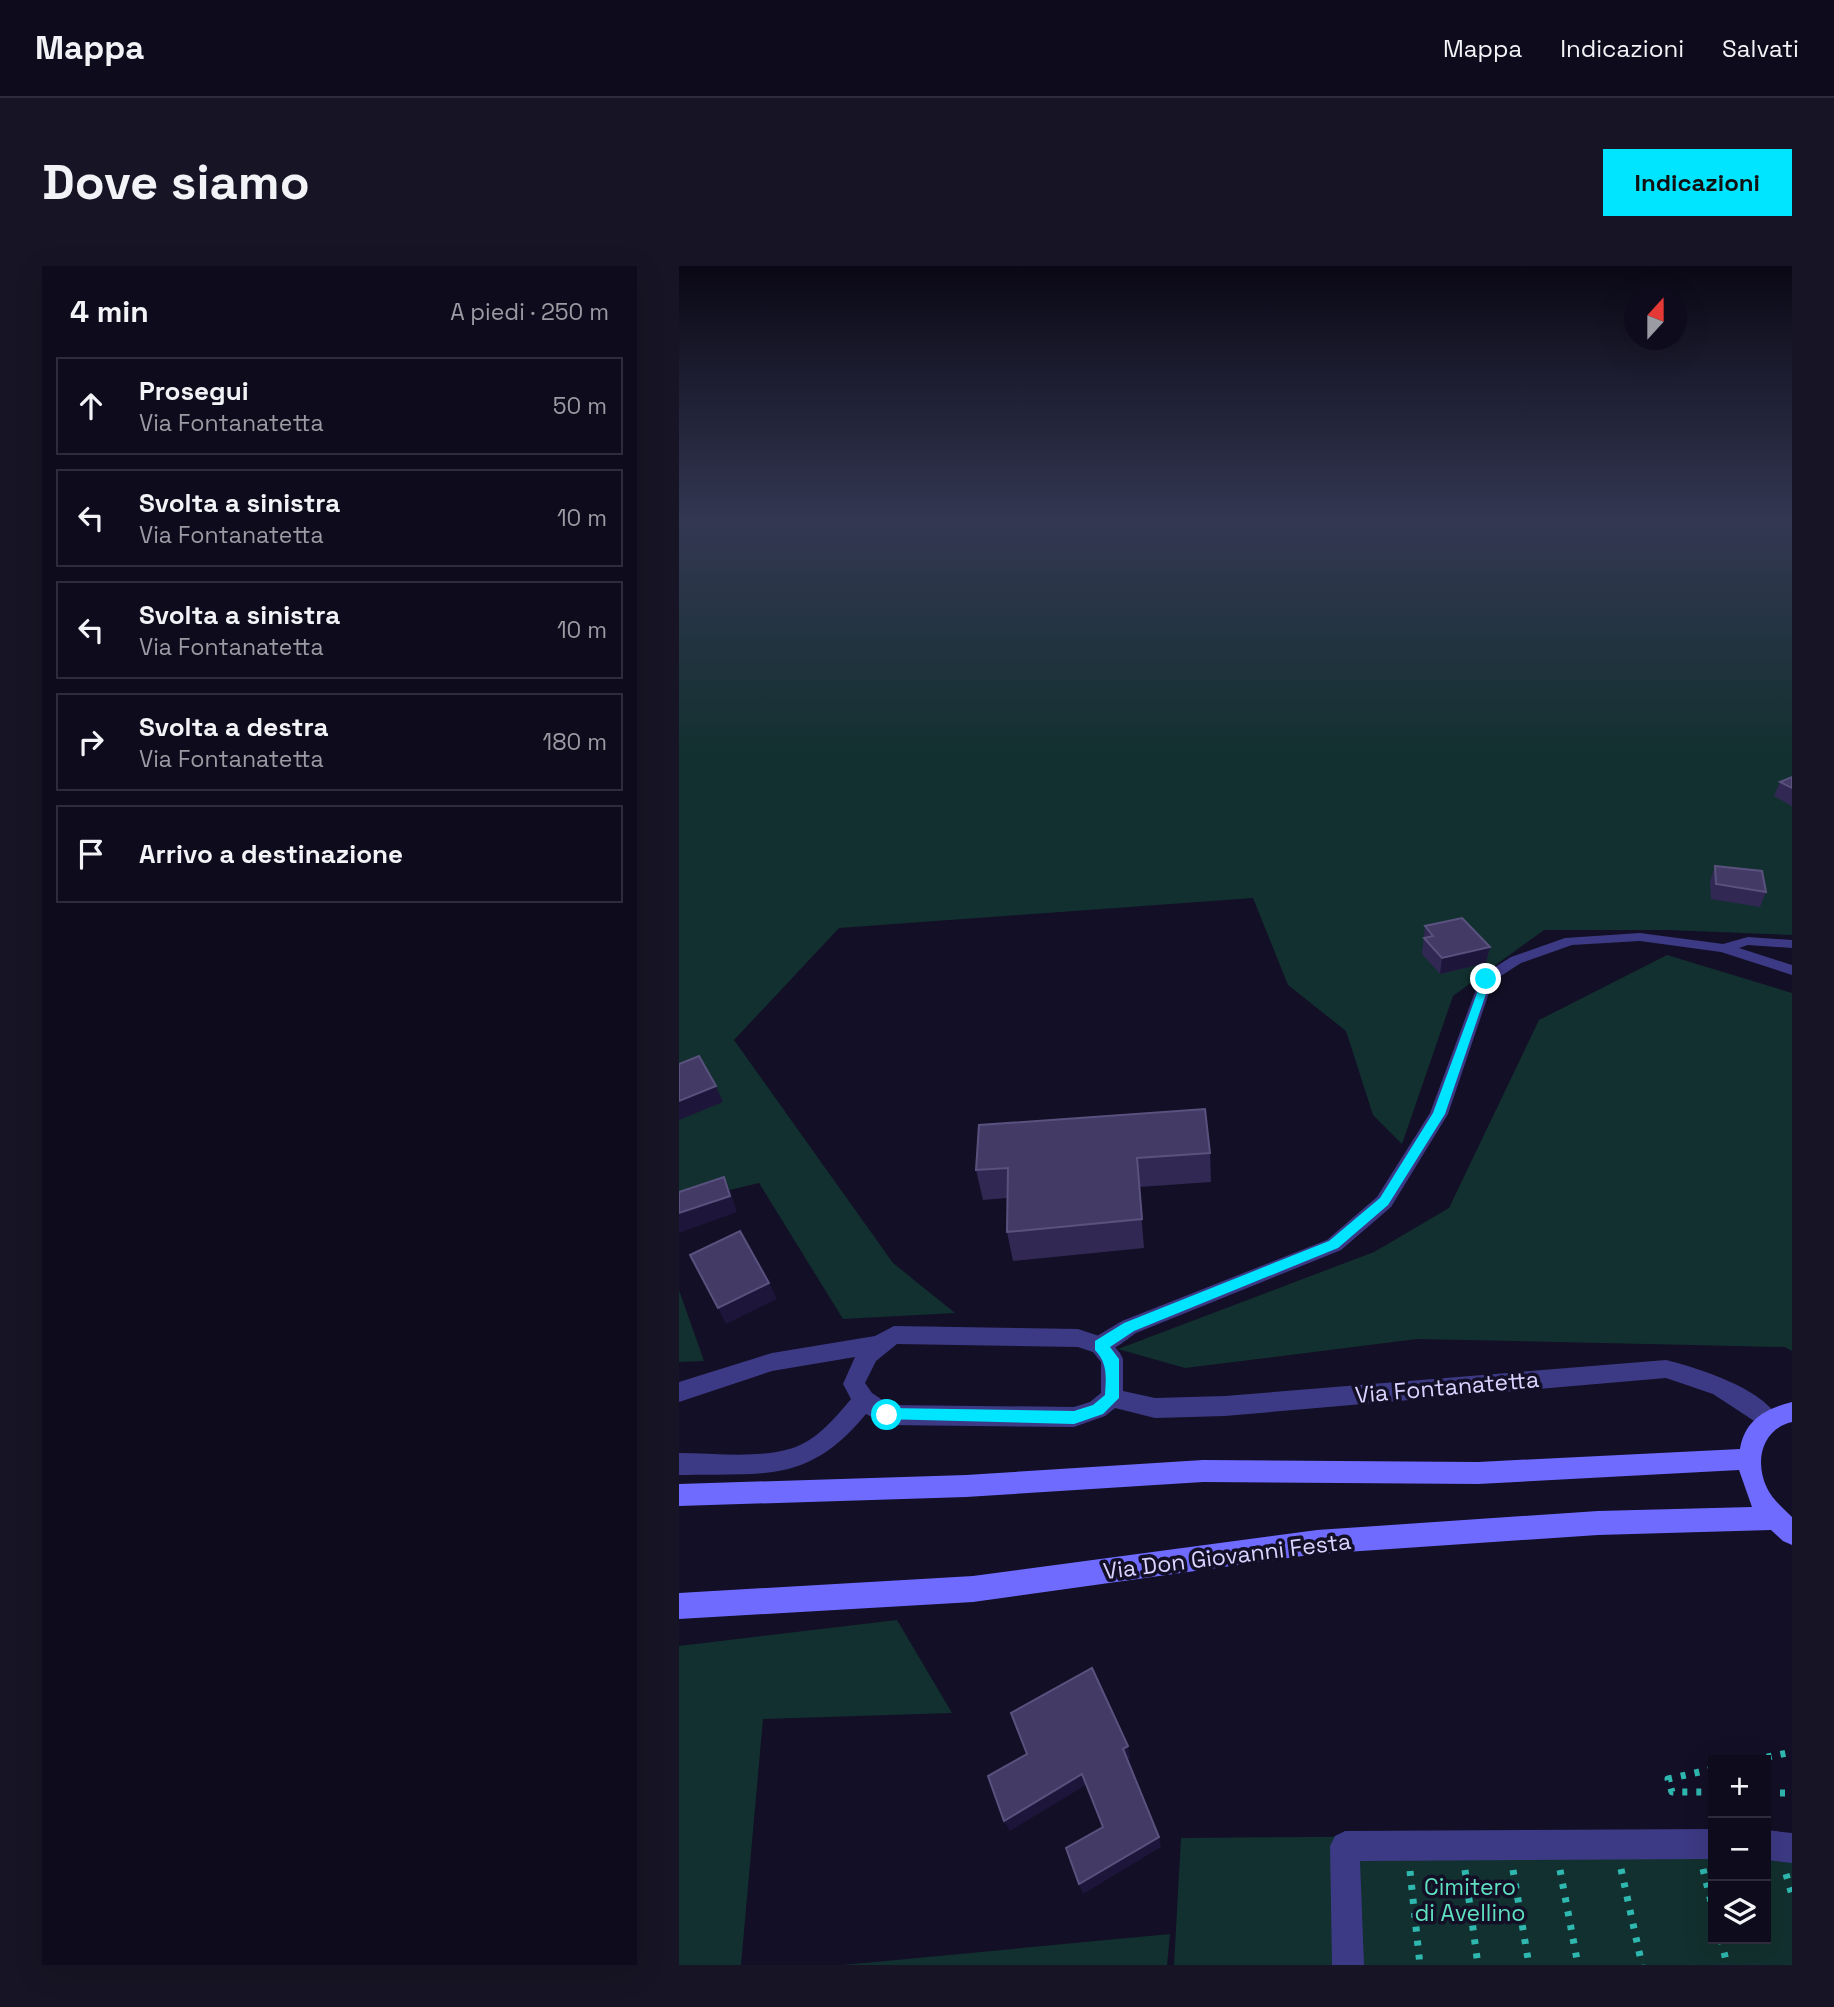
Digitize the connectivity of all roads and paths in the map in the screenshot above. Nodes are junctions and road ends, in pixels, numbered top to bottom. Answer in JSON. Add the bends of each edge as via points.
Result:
{"nodes":[{"id":1,"x":1792,"y":944,"type":"edge"},
{"id":2,"x":1723,"y":948,"type":"junction"},
{"id":3,"x":1792,"y":970,"type":"edge"},
{"id":4,"x":876,"y":1345,"type":"junction"},
{"id":5,"x":1100,"y":1345,"type":"junction"},
{"id":6,"x":679,"y":1392,"type":"edge"},
{"id":7,"x":1112,"y":1398,"type":"junction"},
{"id":8,"x":864,"y":1400,"type":"junction"},
{"id":9,"x":1792,"y":1412,"type":"edge"},
{"id":10,"x":1768,"y":1420,"type":"junction"},
{"id":11,"x":1748,"y":1459,"type":"junction"},
{"id":12,"x":679,"y":1464,"type":"edge"},
{"id":13,"x":679,"y":1494,"type":"edge"},
{"id":14,"x":1784,"y":1526,"type":"edge"},
{"id":15,"x":679,"y":1606,"type":"edge"},
{"id":16,"x":1792,"y":1752,"type":"edge"},
{"id":17,"x":1771,"y":1756,"type":"edge"},
{"id":18,"x":1708,"y":1770,"type":"edge"},
{"id":19,"x":1708,"y":1792,"type":"edge"},
{"id":20,"x":1771,"y":1793,"type":"edge"},
{"id":21,"x":1792,"y":1793,"type":"edge"},
{"id":22,"x":1705,"y":1844,"type":"edge"},
{"id":23,"x":1407,"y":1845,"type":"junction"},
{"id":24,"x":1462,"y":1845,"type":"junction"},
{"id":25,"x":1509,"y":1845,"type":"junction"},
{"id":26,"x":1555,"y":1845,"type":"junction"},
{"id":27,"x":1616,"y":1845,"type":"junction"},
{"id":28,"x":1771,"y":1846,"type":"edge"},
{"id":29,"x":1792,"y":1848,"type":"edge"},
{"id":30,"x":1709,"y":1881,"type":"edge"},
{"id":31,"x":1722,"y":1944,"type":"edge"},
{"id":32,"x":1348,"y":1965,"type":"edge"},
{"id":33,"x":1420,"y":1965,"type":"edge"},
{"id":34,"x":1478,"y":1965,"type":"edge"},
{"id":35,"x":1529,"y":1965,"type":"edge"},
{"id":36,"x":1578,"y":1965,"type":"edge"},
{"id":37,"x":1642,"y":1965,"type":"edge"},
{"id":38,"x":1727,"y":1965,"type":"edge"}],
"edges":[{"from":1,"to":2,"type":"street","via":[[1748,941]]},
{"from":2,"to":3,"type":"street"},
{"from":2,"to":5,"type":"street","via":[[1640,937],[1570,941],[1516,960],[1486,979],[1439,1114],[1384,1202],[1334,1245],[1129,1327]]},
{"from":4,"to":5,"type":"street","via":[[894,1335],[915,1334],[1078,1338]]},
{"from":4,"to":6,"type":"street","via":[[772,1362]]},
{"from":4,"to":8,"type":"street","via":[[861,1363],[854,1384]]},
{"from":5,"to":7,"type":"street","via":[[1112,1359]]},
{"from":7,"to":8,"type":"street","via":[[1074,1417],[887,1415]]},
{"from":7,"to":10,"type":"street","name":"Via Fontanatetta","via":[[1155,1408],[1225,1406],[1667,1369],[1735,1393]]},
{"from":8,"to":12,"type":"street","via":[[821,1444],[785,1461]]},
{"from":9,"to":10,"type":"main road"},
{"from":10,"to":11,"type":"main road","via":[[1757,1430]]},
{"from":11,"to":13,"type":"main road","via":[[1478,1474],[1203,1471],[967,1486]]},
{"from":11,"to":14,"type":"main road","via":[[1760,1499]]},
{"from":14,"to":15,"type":"main road","name":"Via Don Giovanni Festa","via":[[1598,1523],[1317,1542],[973,1589]]},
{"from":16,"to":17,"type":"path"},
{"from":18,"to":19,"type":"path","via":[[1668,1779],[1672,1792]]},
{"from":20,"to":21,"type":"path"},
{"from":22,"to":27,"type":"street"},
{"from":22,"to":30,"type":"path"},
{"from":23,"to":24,"type":"street"},
{"from":23,"to":32,"type":"street","via":[[1345,1846]]},
{"from":23,"to":33,"type":"path"},
{"from":24,"to":25,"type":"street"},
{"from":24,"to":34,"type":"path"},
{"from":25,"to":26,"type":"street"},
{"from":25,"to":35,"type":"path"},
{"from":26,"to":27,"type":"street"},
{"from":26,"to":36,"type":"path"},
{"from":27,"to":37,"type":"path"},
{"from":28,"to":29,"type":"street"},
{"from":31,"to":38,"type":"path"}]}
